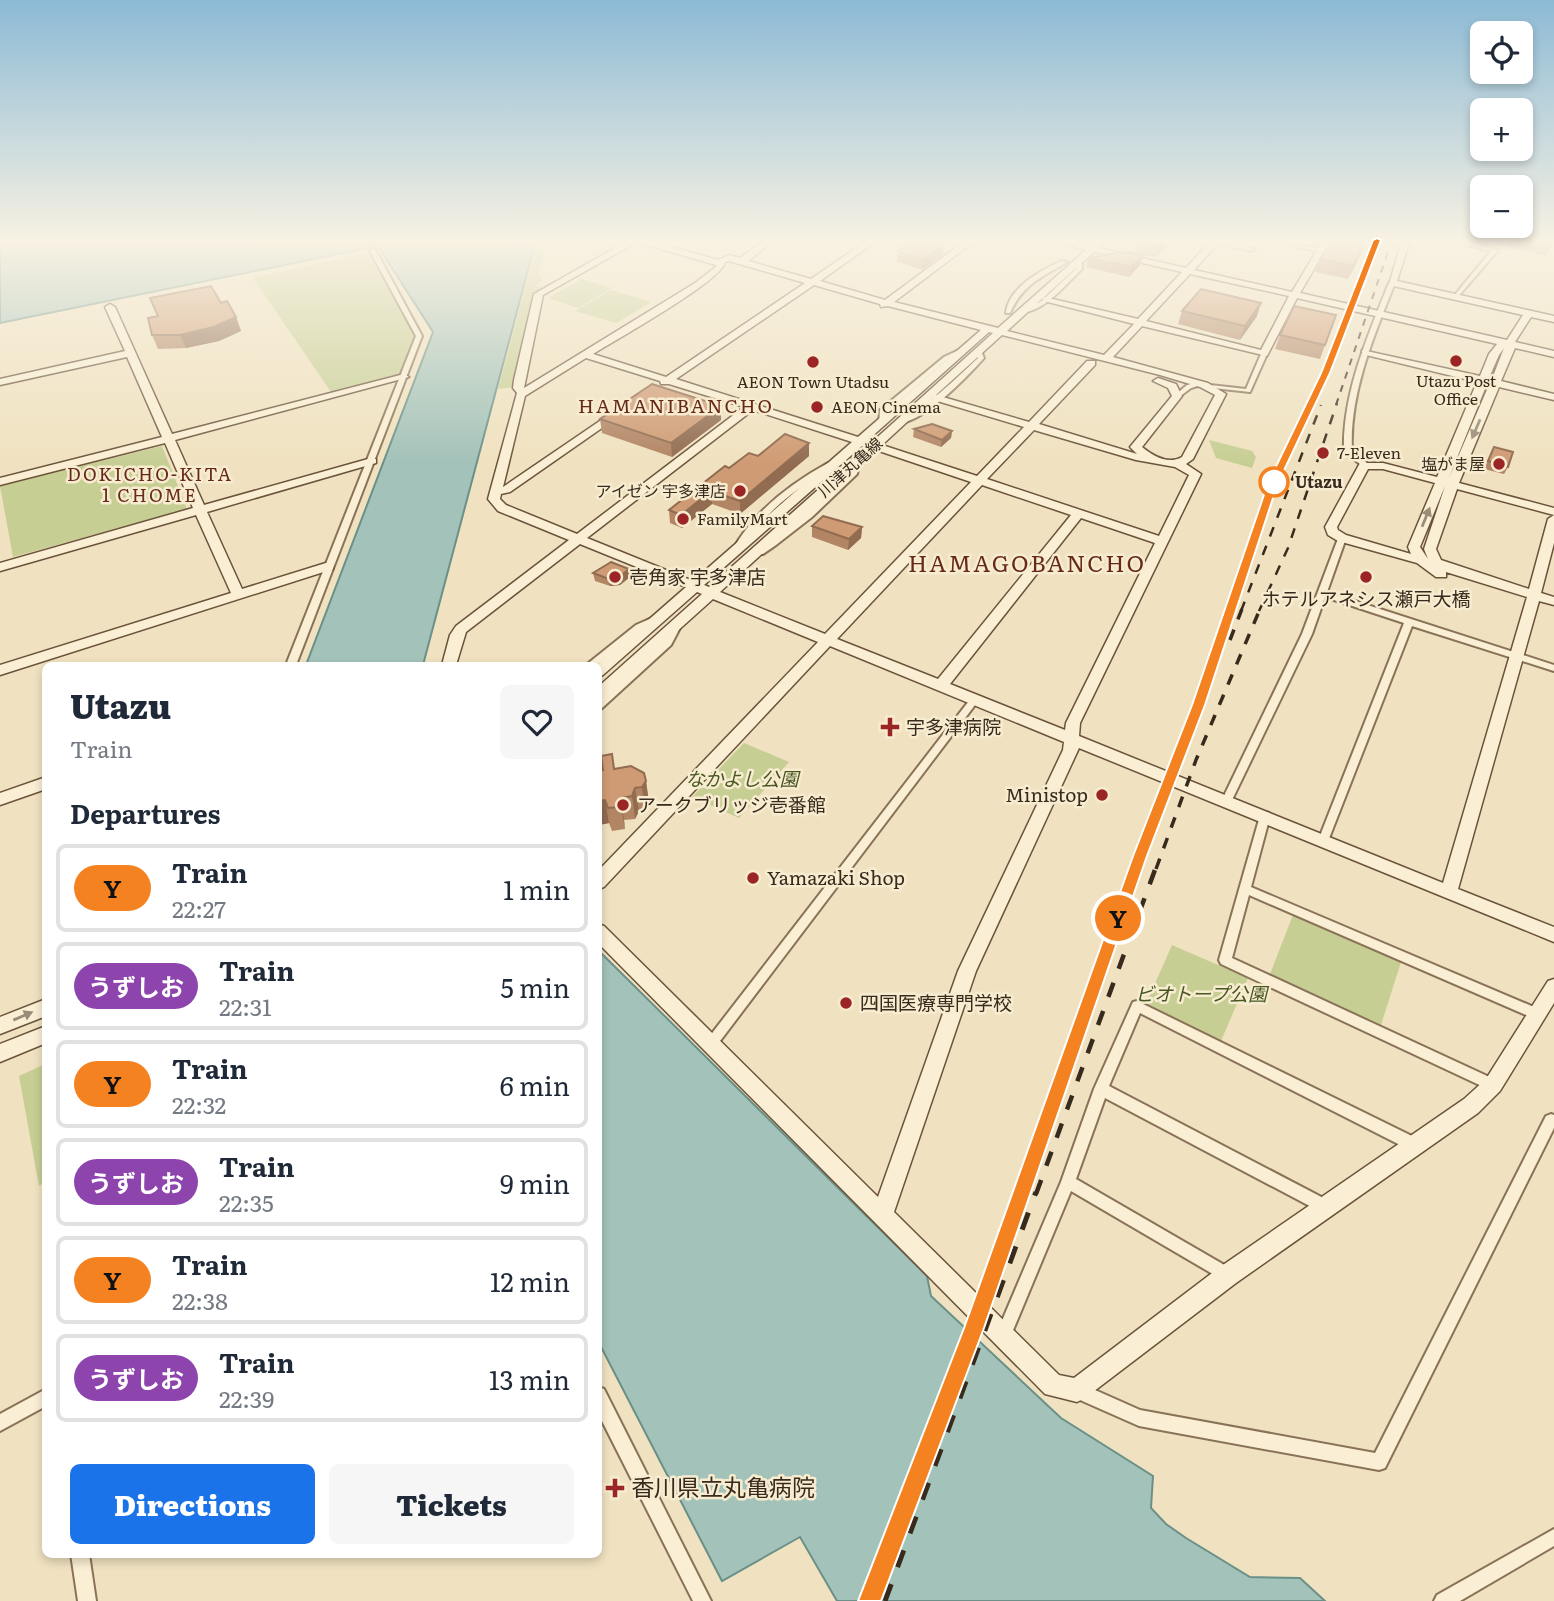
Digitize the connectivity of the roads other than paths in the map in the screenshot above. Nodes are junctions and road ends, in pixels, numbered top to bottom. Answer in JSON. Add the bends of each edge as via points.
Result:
{"nodes":[{"id":1,"x":1528,"y":314,"type":"edge"},
{"id":2,"x":113,"y":315,"type":"edge"},
{"id":3,"x":407,"y":315,"type":"edge"},
{"id":4,"x":535,"y":315,"type":"edge"},
{"id":5,"x":650,"y":315,"type":"edge"},
{"id":6,"x":764,"y":315,"type":"edge"},
{"id":7,"x":926,"y":315,"type":"edge"},
{"id":8,"x":1006,"y":315,"type":"edge"},
{"id":9,"x":1019,"y":315,"type":"edge"},
{"id":10,"x":1108,"y":315,"type":"edge"},
{"id":11,"x":1148,"y":315,"type":"edge"},
{"id":12,"x":1284,"y":315,"type":"edge"},
{"id":13,"x":1373,"y":315,"type":"edge"},
{"id":14,"x":1532,"y":315,"type":"edge"},
{"id":15,"x":1378,"y":316,"type":"junction"},
{"id":16,"x":1554,"y":319,"type":"edge"},
{"id":17,"x":1140,"y":323,"type":"junction"},
{"id":18,"x":992,"y":332,"type":"junction"},
{"id":19,"x":1507,"y":346,"type":"junction"},
{"id":20,"x":979,"y":352,"type":"junction"},
{"id":21,"x":1365,"y":352,"type":"junction"},
{"id":22,"x":130,"y":353,"type":"junction"},
{"id":23,"x":1264,"y":354,"type":"junction"},
{"id":24,"x":585,"y":355,"type":"junction"},
{"id":25,"x":1554,"y":356,"type":"edge"},
{"id":26,"x":1107,"y":358,"type":"junction"},
{"id":27,"x":1091,"y":363,"type":"junction"},
{"id":28,"x":404,"y":377,"type":"junction"},
{"id":29,"x":669,"y":379,"type":"junction"},
{"id":30,"x":1490,"y":381,"type":"junction"},
{"id":31,"x":0,"y":382,"type":"edge"},
{"id":32,"x":1201,"y":384,"type":"junction"},
{"id":33,"x":650,"y":392,"type":"edge"},
{"id":34,"x":523,"y":393,"type":"junction"},
{"id":35,"x":1177,"y":396,"type":"junction"},
{"id":36,"x":1554,"y":397,"type":"edge"},
{"id":37,"x":938,"y":398,"type":"junction"},
{"id":38,"x":752,"y":406,"type":"junction"},
{"id":39,"x":628,"y":407,"type":"edge"},
{"id":40,"x":899,"y":422,"type":"junction"},
{"id":41,"x":1030,"y":425,"type":"junction"},
{"id":42,"x":168,"y":438,"type":"junction"},
{"id":43,"x":860,"y":442,"type":"junction"},
{"id":44,"x":873,"y":446,"type":"junction"},
{"id":45,"x":1136,"y":447,"type":"junction"},
{"id":46,"x":1118,"y":450,"type":"junction"},
{"id":47,"x":1151,"y":459,"type":"junction"},
{"id":48,"x":372,"y":461,"type":"junction"},
{"id":49,"x":1178,"y":464,"type":"junction"},
{"id":50,"x":1364,"y":465,"type":"junction"},
{"id":51,"x":0,"y":481,"type":"edge"},
{"id":52,"x":977,"y":481,"type":"junction"},
{"id":53,"x":1447,"y":483,"type":"junction"},
{"id":54,"x":496,"y":491,"type":"junction"},
{"id":55,"x":198,"y":511,"type":"junction"},
{"id":56,"x":1554,"y":512,"type":"edge"},
{"id":57,"x":1079,"y":513,"type":"junction"},
{"id":58,"x":1554,"y":519,"type":"edge"},
{"id":59,"x":580,"y":538,"type":"junction"},
{"id":60,"x":1342,"y":538,"type":"junction"},
{"id":61,"x":1163,"y":541,"type":"junction"},
{"id":62,"x":1551,"y":547,"type":"edge"},
{"id":63,"x":1429,"y":562,"type":"junction"},
{"id":64,"x":329,"y":566,"type":"junction"},
{"id":65,"x":0,"y":567,"type":"edge"},
{"id":66,"x":706,"y":589,"type":"junction"},
{"id":67,"x":1324,"y":594,"type":"junction"},
{"id":68,"x":238,"y":595,"type":"junction"},
{"id":69,"x":1533,"y":598,"type":"junction"},
{"id":70,"x":1554,"y":601,"type":"edge"},
{"id":71,"x":1554,"y":609,"type":"edge"},
{"id":72,"x":663,"y":617,"type":"junction"},
{"id":73,"x":680,"y":621,"type":"junction"},
{"id":74,"x":1409,"y":622,"type":"junction"},
{"id":75,"x":829,"y":640,"type":"junction"},
{"id":76,"x":1518,"y":656,"type":"junction"},
{"id":77,"x":292,"y":662,"type":"edge"},
{"id":78,"x":451,"y":662,"type":"edge"},
{"id":79,"x":595,"y":662,"type":"edge"},
{"id":80,"x":1554,"y":668,"type":"edge"},
{"id":81,"x":602,"y":669,"type":"edge"},
{"id":82,"x":0,"y":670,"type":"edge"},
{"id":83,"x":942,"y":685,"type":"junction"},
{"id":84,"x":602,"y":691,"type":"edge"},
{"id":85,"x":975,"y":699,"type":"junction"},
{"id":86,"x":602,"y":703,"type":"edge"},
{"id":87,"x":1073,"y":739,"type":"junction"},
{"id":88,"x":42,"y":784,"type":"edge"},
{"id":89,"x":0,"y":799,"type":"edge"},
{"id":90,"x":1227,"y":800,"type":"junction"},
{"id":91,"x":1265,"y":816,"type":"junction"},
{"id":92,"x":1323,"y":841,"type":"junction"},
{"id":93,"x":602,"y":878,"type":"edge"},
{"id":94,"x":1245,"y":889,"type":"junction"},
{"id":95,"x":1449,"y":892,"type":"junction"},
{"id":96,"x":1554,"y":935,"type":"edge"},
{"id":97,"x":602,"y":936,"type":"edge"},
{"id":98,"x":1554,"y":987,"type":"edge"},
{"id":99,"x":42,"y":1009,"type":"edge"},
{"id":100,"x":1537,"y":1014,"type":"junction"},
{"id":101,"x":0,"y":1026,"type":"edge"},
{"id":102,"x":42,"y":1036,"type":"edge"},
{"id":103,"x":710,"y":1045,"type":"junction"},
{"id":104,"x":0,"y":1053,"type":"edge"},
{"id":105,"x":1493,"y":1085,"type":"junction"},
{"id":106,"x":1101,"y":1089,"type":"junction"},
{"id":107,"x":1550,"y":1120,"type":"dead end"},
{"id":108,"x":1413,"y":1144,"type":"junction"},
{"id":109,"x":1069,"y":1182,"type":"junction"},
{"id":110,"x":1326,"y":1207,"type":"junction"},
{"id":111,"x":883,"y":1213,"type":"junction"},
{"id":112,"x":1228,"y":1275,"type":"junction"},
{"id":113,"x":1003,"y":1335,"type":"junction"},
{"id":114,"x":1077,"y":1390,"type":"junction"},
{"id":115,"x":42,"y":1399,"type":"edge"},
{"id":116,"x":602,"y":1403,"type":"edge"},
{"id":117,"x":0,"y":1423,"type":"edge"},
{"id":118,"x":1554,"y":1537,"type":"edge"},
{"id":119,"x":81,"y":1558,"type":"edge"},
{"id":120,"x":87,"y":1601,"type":"edge"},
{"id":121,"x":702,"y":1601,"type":"edge"},
{"id":122,"x":1443,"y":1601,"type":"edge"}],
"edges":[{"from":1,"to":19,"type":"street"},
{"from":2,"to":22,"type":"street"},
{"from":3,"to":28,"type":"street","via":[[419,336]]},
{"from":4,"to":34,"type":"street","via":[[519,380]]},
{"from":5,"to":24,"type":"street"},
{"from":6,"to":29,"type":"street"},
{"from":7,"to":18,"type":"street"},
{"from":8,"to":18,"type":"street","name":"川津丸亀線"},
{"from":9,"to":18,"type":"street","name":"川津丸亀線"},
{"from":10,"to":17,"type":"street"},
{"from":11,"to":17,"type":"street"},
{"from":12,"to":23,"type":"street"},
{"from":13,"to":15,"type":"street"},
{"from":14,"to":16,"type":"street"},
{"from":15,"to":19,"type":"street"},
{"from":15,"to":21,"type":"street"},
{"from":17,"to":23,"type":"street"},
{"from":17,"to":26,"type":"street"},
{"from":18,"to":20,"type":"street","name":"川津丸亀線"},
{"from":18,"to":26,"type":"street"},
{"from":18,"to":27,"type":"street"},
{"from":18,"to":43,"type":"street","name":"川津丸亀線","via":[[963,350]]},
{"from":19,"to":25,"type":"street"},
{"from":19,"to":30,"type":"street"},
{"from":20,"to":37,"type":"street","via":[[981,358]]},
{"from":20,"to":40,"type":"street","name":"川津丸亀線"},
{"from":21,"to":30,"type":"street"},
{"from":21,"to":50,"type":"street","via":[[1347,449]]},
{"from":22,"to":31,"type":"street"},
{"from":22,"to":42,"type":"street"},
{"from":23,"to":32,"type":"street","via":[[1248,391]]},
{"from":24,"to":29,"type":"street"},
{"from":24,"to":34,"type":"street"},
{"from":26,"to":32,"type":"street"},
{"from":27,"to":35,"type":"street","via":[[1166,383]]},
{"from":27,"to":41,"type":"street"},
{"from":28,"to":42,"type":"street"},
{"from":28,"to":48,"type":"street"},
{"from":29,"to":33,"type":"street"},
{"from":29,"to":38,"type":"street"},
{"from":30,"to":36,"type":"street"},
{"from":30,"to":53,"type":"street"},
{"from":32,"to":35,"type":"street","via":[[1189,386]]},
{"from":32,"to":49,"type":"street","via":[[1219,391],[1220,399],[1187,459]]},
{"from":34,"to":54,"type":"street"},
{"from":35,"to":45,"type":"street"},
{"from":37,"to":40,"type":"street"},
{"from":37,"to":41,"type":"street"},
{"from":38,"to":43,"type":"street"},
{"from":38,"to":59,"type":"street"},
{"from":39,"to":54,"type":"street","via":[[506,490]]},
{"from":40,"to":44,"type":"street","name":"川津丸亀線"},
{"from":41,"to":46,"type":"street"},
{"from":41,"to":52,"type":"street"},
{"from":42,"to":51,"type":"street"},
{"from":42,"to":55,"type":"street"},
{"from":43,"to":44,"type":"street"},
{"from":43,"to":66,"type":"street","name":"川津丸亀線","via":[[735,554]]},
{"from":44,"to":52,"type":"street"},
{"from":44,"to":66,"type":"street","name":"川津丸亀線","via":[[749,558]]},
{"from":45,"to":46,"type":"street"},
{"from":45,"to":47,"type":"street"},
{"from":46,"to":47,"type":"street"},
{"from":47,"to":49,"type":"street"},
{"from":48,"to":55,"type":"street"},
{"from":48,"to":64,"type":"street"},
{"from":49,"to":61,"type":"street","via":[[1195,474]]},
{"from":50,"to":53,"type":"street"},
{"from":50,"to":60,"type":"street","via":[[1331,527]]},
{"from":52,"to":57,"type":"street"},
{"from":52,"to":75,"type":"street"},
{"from":53,"to":56,"type":"street"},
{"from":53,"to":63,"type":"street","via":[[1414,547]]},
{"from":54,"to":59,"type":"street","via":[[494,499],[502,508]]},
{"from":55,"to":65,"type":"street"},
{"from":55,"to":68,"type":"street"},
{"from":57,"to":61,"type":"street"},
{"from":57,"to":83,"type":"street"},
{"from":58,"to":62,"type":"street"},
{"from":59,"to":66,"type":"street"},
{"from":59,"to":78,"type":"street","via":[[461,629]]},
{"from":60,"to":63,"type":"street"},
{"from":60,"to":67,"type":"street"},
{"from":61,"to":87,"type":"street","via":[[1073,723]]},
{"from":62,"to":69,"type":"street"},
{"from":63,"to":69,"type":"street","via":[[1443,575]]},
{"from":64,"to":68,"type":"street"},
{"from":64,"to":77,"type":"street"},
{"from":66,"to":72,"type":"street","name":"川津丸亀線"},
{"from":66,"to":73,"type":"street","name":"川津丸亀線"},
{"from":66,"to":75,"type":"street"},
{"from":67,"to":74,"type":"street"},
{"from":67,"to":90,"type":"street"},
{"from":68,"to":82,"type":"street"},
{"from":69,"to":70,"type":"street"},
{"from":69,"to":71,"type":"street"},
{"from":69,"to":76,"type":"street"},
{"from":72,"to":79,"type":"street","via":[[639,627]]},
{"from":72,"to":81,"type":"street","name":"川津丸亀線"},
{"from":73,"to":84,"type":"street","name":"川津丸亀線"},
{"from":73,"to":86,"type":"street","via":[[668,643]]},
{"from":74,"to":76,"type":"street"},
{"from":74,"to":92,"type":"street"},
{"from":75,"to":83,"type":"street"},
{"from":75,"to":93,"type":"street"},
{"from":76,"to":80,"type":"street"},
{"from":76,"to":95,"type":"street"},
{"from":83,"to":85,"type":"street"},
{"from":85,"to":87,"type":"street"},
{"from":85,"to":103,"type":"street"},
{"from":87,"to":90,"type":"street"},
{"from":87,"to":111,"type":"street","via":[[967,971]]},
{"from":88,"to":89,"type":"street"},
{"from":90,"to":91,"type":"street"},
{"from":91,"to":92,"type":"street"},
{"from":91,"to":94,"type":"street"},
{"from":92,"to":95,"type":"street"},
{"from":94,"to":100,"type":"street"},
{"from":94,"to":105,"type":"street","via":[[1225,960]]},
{"from":95,"to":96,"type":"street"},
{"from":97,"to":103,"type":"street"},
{"from":98,"to":100,"type":"street"},
{"from":101,"to":99,"type":"street","one_way":true},
{"from":100,"to":105,"type":"street"},
{"from":102,"to":104,"type":"street"},
{"from":103,"to":111,"type":"street"},
{"from":105,"to":108,"type":"street","via":[[1471,1107]]},
{"from":106,"to":108,"type":"street","via":[[1137,1006]]},
{"from":106,"to":109,"type":"street"},
{"from":106,"to":110,"type":"street"},
{"from":107,"to":114,"type":"street","via":[[1379,1462],[1139,1418]]},
{"from":108,"to":110,"type":"street"},
{"from":109,"to":112,"type":"street"},
{"from":109,"to":113,"type":"street"},
{"from":110,"to":112,"type":"street"},
{"from":111,"to":113,"type":"street"},
{"from":112,"to":114,"type":"street"},
{"from":113,"to":114,"type":"street","via":[[1053,1386]]},
{"from":115,"to":117,"type":"street"},
{"from":116,"to":121,"type":"street"},
{"from":118,"to":122,"type":"street"},
{"from":119,"to":120,"type":"street"}]}
